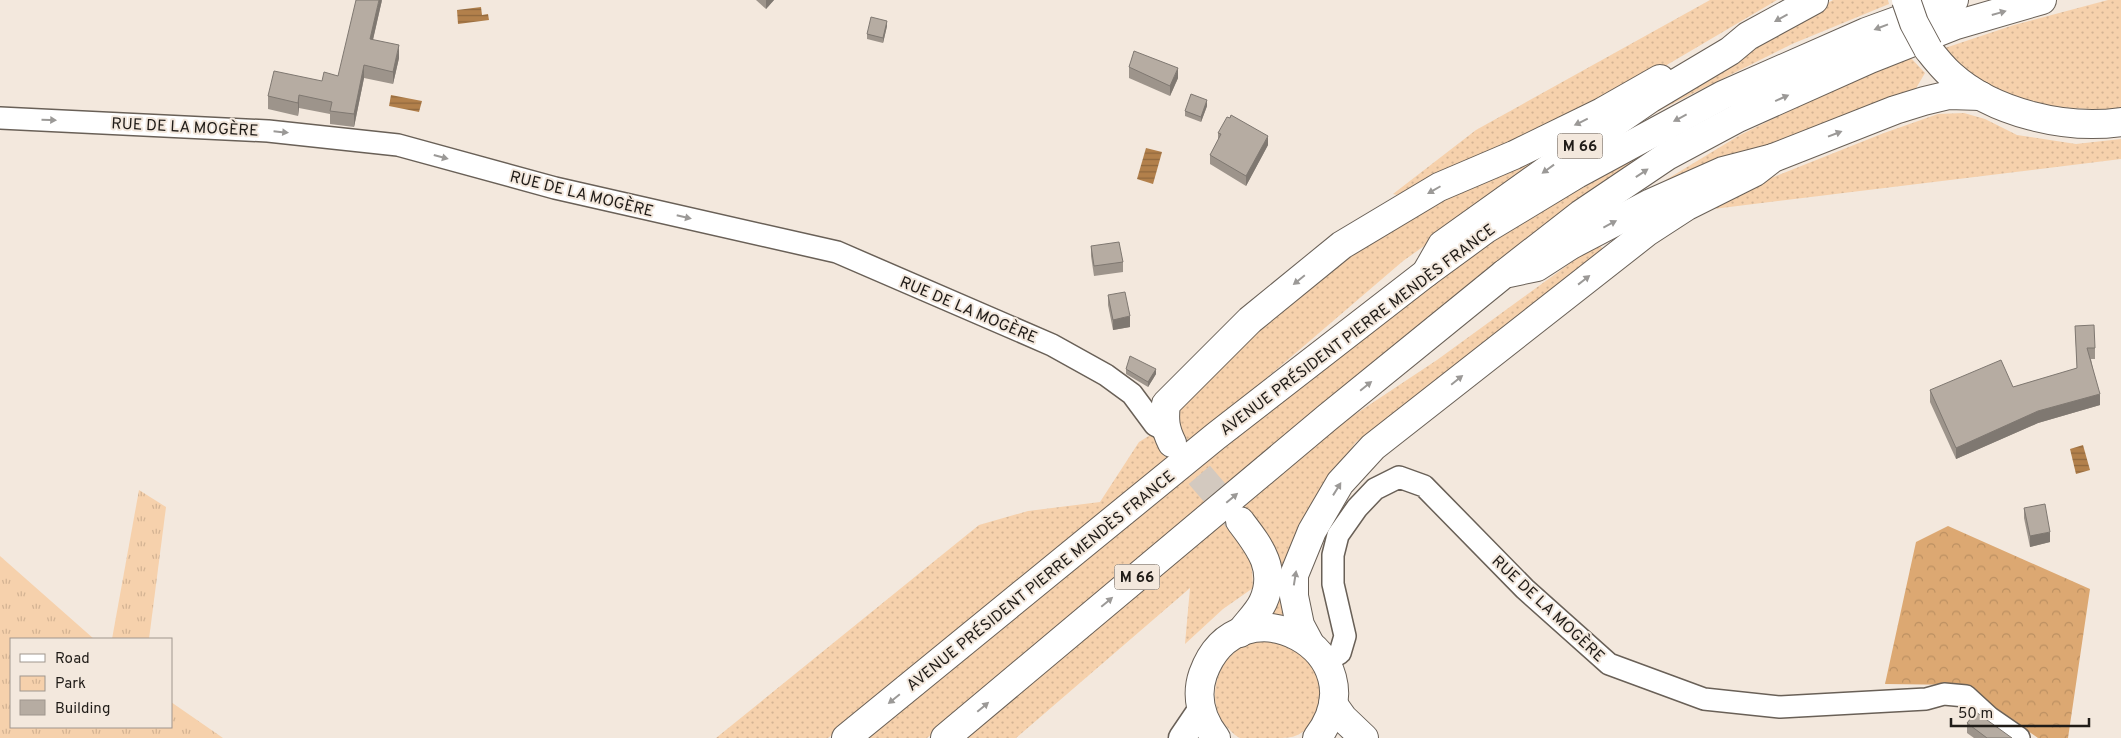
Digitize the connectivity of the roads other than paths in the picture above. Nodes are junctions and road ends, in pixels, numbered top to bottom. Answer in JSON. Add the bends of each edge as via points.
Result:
{"nodes":[{"id":1,"x":1814,"y":0,"type":"edge"},
{"id":2,"x":1906,"y":0,"type":"edge"},
{"id":3,"x":1954,"y":0,"type":"edge"},
{"id":4,"x":2042,"y":0,"type":"edge"},
{"id":5,"x":1748,"y":36,"type":"junction"},
{"id":6,"x":1982,"y":96,"type":"junction"},
{"id":7,"x":0,"y":118,"type":"edge"},
{"id":8,"x":2121,"y":122,"type":"edge"},
{"id":9,"x":1773,"y":158,"type":"junction"},
{"id":10,"x":1426,"y":273,"type":"junction"},
{"id":11,"x":1504,"y":274,"type":"junction"},
{"id":12,"x":1168,"y":426,"type":"joint"},
{"id":13,"x":1240,"y":522,"type":"tunnel mouth"},
{"id":14,"x":1240,"y":633,"type":"junction"},
{"id":15,"x":1317,"y":652,"type":"junction"},
{"id":16,"x":1333,"y":704,"type":"junction"},
{"id":17,"x":1201,"y":710,"type":"junction"},
{"id":18,"x":846,"y":738,"type":"edge"},
{"id":19,"x":945,"y":738,"type":"edge"},
{"id":20,"x":1182,"y":738,"type":"edge"},
{"id":21,"x":1216,"y":738,"type":"edge"},
{"id":22,"x":1317,"y":738,"type":"edge"},
{"id":23,"x":1364,"y":738,"type":"edge"},
{"id":24,"x":2019,"y":738,"type":"edge"}],
"edges":[{"from":1,"to":5,"type":"main road","number":"M 66","one_way":true},
{"from":2,"to":6,"type":"main road","bridge":true,"via":[[1928,49],[1952,76]]},
{"from":3,"to":10,"type":"main road","name":"AVENUE PRÉSIDENT PIERRE MENDÈS FRANCE","number":"M 66","one_way":true,"via":[[1866,32],[1723,95],[1578,174],[1486,229]]},
{"from":11,"to":4,"type":"main road","number":"M 66","one_way":true,"via":[[1581,214],[1666,156],[1738,118],[1956,25]]},
{"from":5,"to":10,"type":"main road","number":"M 66","one_way":true,"via":[[1730,51],[1651,98],[1442,245]]},
{"from":5,"to":12,"type":"main road","one_way":true,"via":[[1725,43],[1602,112],[1439,187],[1342,245],[1250,320]]},
{"from":6,"to":8,"type":"main road","via":[[2023,114],[2053,121],[2086,124]]},
{"from":9,"to":6,"type":"main road","number":"M 66","one_way":true,"via":[[1924,101],[1949,95]]},
{"from":7,"to":12,"type":"street","name":"RUE DE LA MOGÈRE","one_way":true,"via":[[268,131],[398,145],[555,188],[837,252],[1052,345],[1106,375]]},
{"from":11,"to":9,"type":"main road","number":"M 66","one_way":true,"via":[[1537,267],[1651,202],[1723,171]]},
{"from":15,"to":9,"type":"main road","number":"M 66","one_way":true,"via":[[1300,625],[1294,596],[1294,575],[1312,531],[1340,483],[1373,446],[1647,232],[1687,206],[1755,172]]},
{"from":10,"to":18,"type":"main road","name":"AVENUE PRÉSIDENT PIERRE MENDÈS FRANCE","number":"M 66","one_way":true,"via":[[1216,436]]},
{"from":19,"to":11,"type":"main road","number":"M 66","one_way":true},
{"from":13,"to":14,"type":"main road","via":[[1261,549],[1267,564],[1268,584],[1263,602]]},
{"from":14,"to":15,"type":"main road","via":[[1254,629],[1283,629]]},
{"from":14,"to":17,"type":"main road","via":[[1215,651],[1207,664],[1199,694]]},
{"from":15,"to":16,"type":"main road","via":[[1331,675]]},
{"from":15,"to":24,"type":"street","name":"RUE DE LA MOGÈRE","via":[[1340,653],[1345,636],[1333,584],[1333,555],[1338,535],[1375,489],[1400,477],[1424,486],[1525,589],[1609,664],[1704,699],[1780,707],[1926,700],[1944,694],[1966,696]]},
{"from":16,"to":22,"type":"main road","via":[[1328,722]]},
{"from":16,"to":23,"type":"main road"},
{"from":17,"to":20,"type":"street"},
{"from":17,"to":21,"type":"main road"}]}
